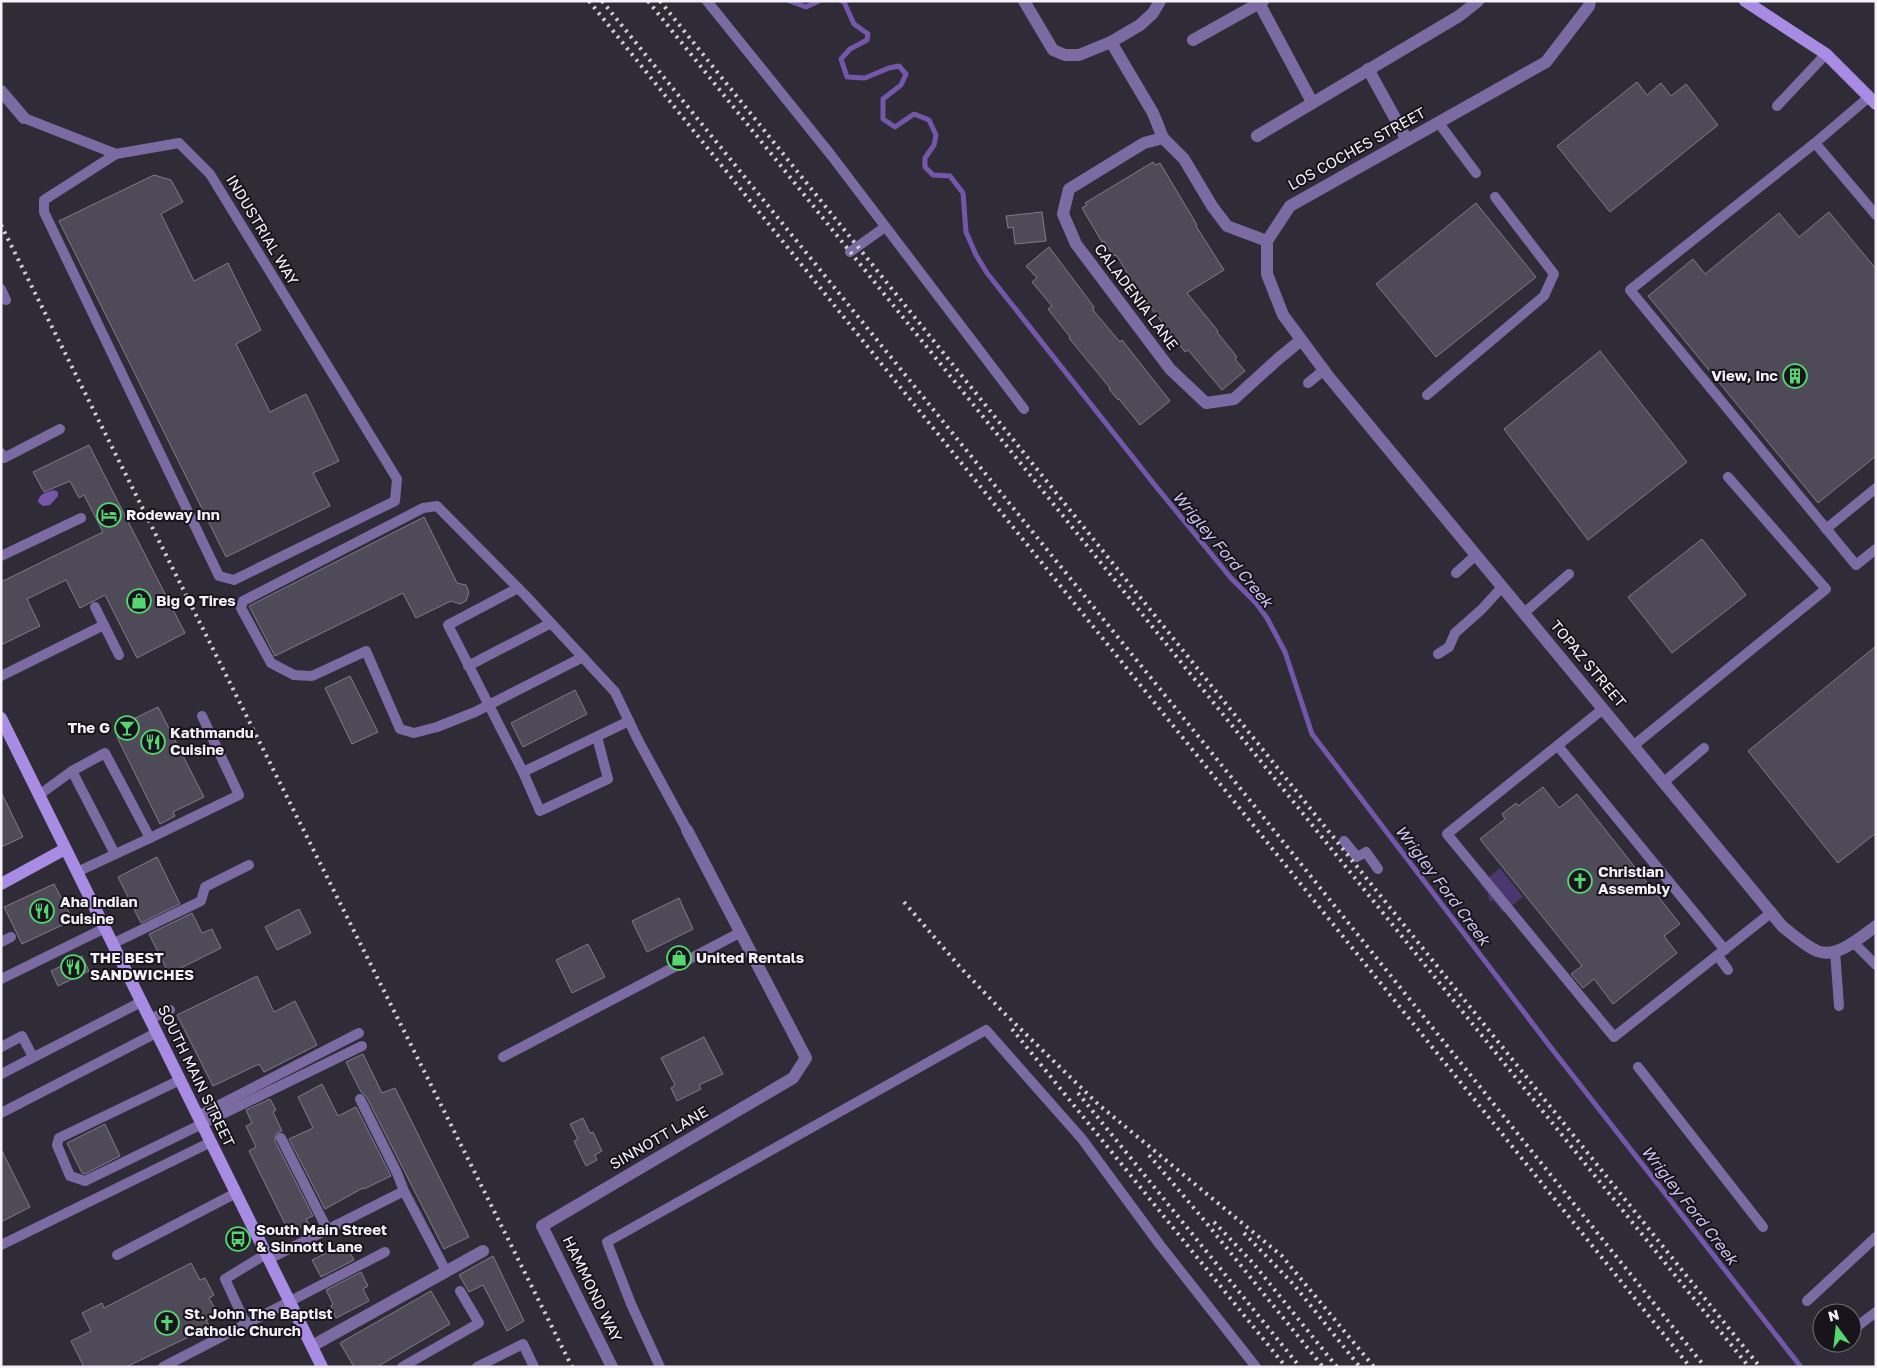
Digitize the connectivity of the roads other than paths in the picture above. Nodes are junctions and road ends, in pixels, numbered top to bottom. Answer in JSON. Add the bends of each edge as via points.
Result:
{"nodes":[{"id":1,"x":707,"y":1,"type":"edge"},
{"id":2,"x":1024,"y":1,"type":"edge"},
{"id":3,"x":1160,"y":1,"type":"edge"},
{"id":4,"x":1590,"y":1,"type":"edge"},
{"id":5,"x":1745,"y":1,"type":"edge"},
{"id":6,"x":1261,"y":2,"type":"edge"},
{"id":7,"x":1470,"y":4,"type":"edge"},
{"id":8,"x":1193,"y":40,"type":"dead end"},
{"id":9,"x":1111,"y":42,"type":"junction"},
{"id":10,"x":1826,"y":54,"type":"junction"},
{"id":11,"x":1368,"y":69,"type":"junction"},
{"id":12,"x":1,"y":91,"type":"edge"},
{"id":13,"x":1872,"y":100,"type":"edge"},
{"id":14,"x":1312,"y":102,"type":"junction"},
{"id":15,"x":1777,"y":106,"type":"dead end"},
{"id":16,"x":24,"y":118,"type":"joint"},
{"id":17,"x":1438,"y":122,"type":"junction"},
{"id":18,"x":1257,"y":136,"type":"dead end"},
{"id":19,"x":1163,"y":138,"type":"junction"},
{"id":20,"x":1407,"y":140,"type":"junction"},
{"id":21,"x":1815,"y":143,"type":"junction"},
{"id":22,"x":116,"y":154,"type":"junction"},
{"id":23,"x":1476,"y":173,"type":"dead end"},
{"id":24,"x":1495,"y":197,"type":"dead end"},
{"id":25,"x":1876,"y":215,"type":"edge"},
{"id":26,"x":885,"y":227,"type":"junction"},
{"id":27,"x":1267,"y":241,"type":"junction"},
{"id":28,"x":850,"y":252,"type":"dead end"},
{"id":29,"x":1,"y":289,"type":"edge"},
{"id":30,"x":6,"y":300,"type":"dead end"},
{"id":31,"x":1301,"y":340,"type":"junction"},
{"id":32,"x":1326,"y":374,"type":"junction"},
{"id":33,"x":1308,"y":383,"type":"dead end"},
{"id":34,"x":1428,"y":396,"type":"dead end"},
{"id":35,"x":1024,"y":409,"type":"dead end"},
{"id":36,"x":60,"y":429,"type":"dead end"},
{"id":37,"x":1,"y":453,"type":"edge"},
{"id":38,"x":1728,"y":477,"type":"dead end"},
{"id":39,"x":1876,"y":488,"type":"edge"},
{"id":40,"x":81,"y":518,"type":"dead end"},
{"id":41,"x":1826,"y":529,"type":"junction"},
{"id":42,"x":1876,"y":549,"type":"edge"},
{"id":43,"x":1476,"y":555,"type":"junction"},
{"id":44,"x":1,"y":556,"type":"edge"},
{"id":45,"x":1456,"y":573,"type":"dead end"},
{"id":46,"x":1568,"y":574,"type":"dead end"},
{"id":47,"x":1502,"y":587,"type":"junction"},
{"id":48,"x":518,"y":588,"type":"junction"},
{"id":49,"x":95,"y":607,"type":"dead end"},
{"id":50,"x":1524,"y":614,"type":"junction"},
{"id":51,"x":551,"y":623,"type":"junction"},
{"id":52,"x":104,"y":625,"type":"junction"},
{"id":53,"x":1438,"y":654,"type":"dead end"},
{"id":54,"x":120,"y":655,"type":"dead end"},
{"id":55,"x":583,"y":657,"type":"junction"},
{"id":56,"x":468,"y":666,"type":"junction"},
{"id":57,"x":1,"y":676,"type":"edge"},
{"id":58,"x":488,"y":705,"type":"junction"},
{"id":59,"x":1603,"y":709,"type":"junction"},
{"id":60,"x":202,"y":716,"type":"dead end"},
{"id":61,"x":1,"y":718,"type":"edge"},
{"id":62,"x":629,"y":721,"type":"junction"},
{"id":63,"x":597,"y":737,"type":"junction"},
{"id":64,"x":1558,"y":746,"type":"junction"},
{"id":65,"x":1633,"y":746,"type":"junction"},
{"id":66,"x":1704,"y":748,"type":"dead end"},
{"id":67,"x":72,"y":771,"type":"junction"},
{"id":68,"x":523,"y":772,"type":"junction"},
{"id":69,"x":1664,"y":782,"type":"junction"},
{"id":70,"x":39,"y":795,"type":"junction"},
{"id":71,"x":687,"y":830,"type":"joint"},
{"id":72,"x":150,"y":838,"type":"junction"},
{"id":73,"x":1344,"y":841,"type":"dead end"},
{"id":74,"x":65,"y":849,"type":"junction"},
{"id":75,"x":115,"y":854,"type":"junction"},
{"id":76,"x":249,"y":865,"type":"dead end"},
{"id":77,"x":1378,"y":869,"type":"dead end"},
{"id":78,"x":77,"y":872,"type":"junction"},
{"id":79,"x":1,"y":884,"type":"edge"},
{"id":80,"x":1772,"y":912,"type":"junction"},
{"id":81,"x":1876,"y":926,"type":"edge"},
{"id":82,"x":105,"y":928,"type":"junction"},
{"id":83,"x":741,"y":932,"type":"junction"},
{"id":84,"x":11,"y":937,"type":"dead end"},
{"id":85,"x":1,"y":942,"type":"edge"},
{"id":86,"x":1854,"y":943,"type":"junction"},
{"id":87,"x":112,"y":944,"type":"junction"},
{"id":88,"x":1835,"y":951,"type":"junction"},
{"id":89,"x":1721,"y":953,"type":"junction"},
{"id":90,"x":1876,"y":965,"type":"edge"},
{"id":91,"x":1728,"y":970,"type":"dead end"},
{"id":92,"x":1,"y":979,"type":"edge"},
{"id":93,"x":141,"y":1002,"type":"junction"},
{"id":94,"x":1839,"y":1006,"type":"dead end"},
{"id":95,"x":170,"y":1010,"type":"dead end"},
{"id":96,"x":150,"y":1019,"type":"junction"},
{"id":97,"x":156,"y":1033,"type":"junction"},
{"id":98,"x":359,"y":1033,"type":"dead end"},
{"id":99,"x":362,"y":1046,"type":"dead end"},
{"id":100,"x":1,"y":1047,"type":"edge"},
{"id":101,"x":33,"y":1057,"type":"junction"},
{"id":102,"x":504,"y":1058,"type":"dead end"},
{"id":103,"x":1638,"y":1067,"type":"dead end"},
{"id":104,"x":1,"y":1074,"type":"edge"},
{"id":105,"x":180,"y":1080,"type":"junction"},
{"id":106,"x":360,"y":1099,"type":"dead end"},
{"id":107,"x":1,"y":1113,"type":"edge"},
{"id":108,"x":200,"y":1120,"type":"junction"},
{"id":109,"x":281,"y":1138,"type":"dead end"},
{"id":110,"x":211,"y":1142,"type":"junction"},
{"id":111,"x":404,"y":1191,"type":"junction"},
{"id":112,"x":236,"y":1193,"type":"junction"},
{"id":113,"x":542,"y":1226,"type":"joint"},
{"id":114,"x":1763,"y":1227,"type":"dead end"},
{"id":115,"x":327,"y":1230,"type":"junction"},
{"id":116,"x":1876,"y":1237,"type":"edge"},
{"id":117,"x":1,"y":1244,"type":"edge"},
{"id":118,"x":482,"y":1250,"type":"dead end"},
{"id":119,"x":385,"y":1252,"type":"dead end"},
{"id":120,"x":117,"y":1256,"type":"dead end"},
{"id":121,"x":267,"y":1256,"type":"junction"},
{"id":122,"x":446,"y":1271,"type":"junction"},
{"id":123,"x":460,"y":1291,"type":"dead end"},
{"id":124,"x":290,"y":1301,"type":"junction"},
{"id":125,"x":1807,"y":1301,"type":"dead end"},
{"id":126,"x":1876,"y":1312,"type":"edge"},
{"id":127,"x":1862,"y":1323,"type":"edge"},
{"id":128,"x":246,"y":1324,"type":"junction"},
{"id":129,"x":312,"y":1346,"type":"junction"},
{"id":130,"x":163,"y":1367,"type":"edge"},
{"id":131,"x":322,"y":1367,"type":"edge"},
{"id":132,"x":402,"y":1367,"type":"edge"},
{"id":133,"x":477,"y":1367,"type":"edge"},
{"id":134,"x":534,"y":1367,"type":"edge"},
{"id":135,"x":612,"y":1367,"type":"edge"},
{"id":136,"x":660,"y":1367,"type":"edge"},
{"id":137,"x":1256,"y":1367,"type":"edge"}],
"edges":[{"from":1,"to":26,"type":"lane","via":[[831,154]]},
{"from":2,"to":9,"type":"street","via":[[1053,50],[1064,55],[1079,55]]},
{"from":3,"to":9,"type":"street","via":[[1140,25]]},
{"from":4,"to":17,"type":"street","name":"LOS COCHES STREET","via":[[1546,62]]},
{"from":5,"to":10,"type":"main road"},
{"from":6,"to":8,"type":"street"},
{"from":6,"to":14,"type":"street"},
{"from":7,"to":11,"type":"street","via":[[1459,16]]},
{"from":9,"to":19,"type":"street","via":[[1153,113]]},
{"from":10,"to":13,"type":"main road"},
{"from":10,"to":15,"type":"lane"},
{"from":11,"to":14,"type":"street"},
{"from":11,"to":20,"type":"street"},
{"from":12,"to":16,"type":"street"},
{"from":13,"to":21,"type":"lane"},
{"from":14,"to":18,"type":"street"},
{"from":16,"to":22,"type":"lane"},
{"from":17,"to":20,"type":"street","name":"LOS COCHES STREET"},
{"from":17,"to":23,"type":"lane"},
{"from":19,"to":27,"type":"street","via":[[1184,159],[1227,226]]},
{"from":19,"to":31,"type":"street","name":"CALADENIA LANE","via":[[1144,143],[1069,190],[1063,214],[1076,244],[1170,369],[1206,403],[1234,399]]},
{"from":20,"to":27,"type":"street","name":"LOS COCHES STREET","via":[[1290,206]]},
{"from":21,"to":25,"type":"lane"},
{"from":21,"to":41,"type":"lane","via":[[1630,290]]},
{"from":22,"to":22,"type":"lane","name":"INDUSTRIAL WAY","via":[[179,143],[210,174],[397,479],[395,500],[234,580],[219,576],[44,212],[44,200]]},
{"from":24,"to":34,"type":"lane","via":[[1554,274],[1544,296]]},
{"from":26,"to":28,"type":"lane"},
{"from":26,"to":35,"type":"lane"},
{"from":27,"to":31,"type":"street","via":[[1267,274],[1283,315]]},
{"from":29,"to":30,"type":"lane"},
{"from":31,"to":32,"type":"street"},
{"from":32,"to":33,"type":"lane"},
{"from":32,"to":43,"type":"street","name":"TOPAZ STREET"},
{"from":36,"to":37,"type":"lane","via":[[4,458]]},
{"from":38,"to":65,"type":"lane","via":[[1826,589]]},
{"from":39,"to":41,"type":"lane"},
{"from":40,"to":44,"type":"lane"},
{"from":41,"to":42,"type":"lane","via":[[1856,565]]},
{"from":43,"to":45,"type":"lane"},
{"from":43,"to":47,"type":"street","name":"TOPAZ STREET"},
{"from":46,"to":50,"type":"lane"},
{"from":47,"to":50,"type":"street","name":"TOPAZ STREET"},
{"from":47,"to":53,"type":"lane","via":[[1455,633],[1449,647]]},
{"from":48,"to":51,"type":"lane"},
{"from":48,"to":56,"type":"lane","via":[[448,625]]},
{"from":48,"to":58,"type":"lane","via":[[437,506],[423,508],[243,601],[241,608],[271,663],[294,675],[312,676],[366,651],[400,729],[414,734]]},
{"from":49,"to":52,"type":"lane"},
{"from":50,"to":59,"type":"street","name":"TOPAZ STREET"},
{"from":51,"to":55,"type":"lane"},
{"from":51,"to":56,"type":"lane"},
{"from":52,"to":54,"type":"lane"},
{"from":52,"to":57,"type":"lane"},
{"from":55,"to":58,"type":"lane"},
{"from":55,"to":62,"type":"lane","via":[[615,692]]},
{"from":56,"to":58,"type":"lane"},
{"from":58,"to":68,"type":"lane"},
{"from":59,"to":64,"type":"lane"},
{"from":59,"to":65,"type":"street","name":"TOPAZ STREET"},
{"from":60,"to":72,"type":"lane","via":[[239,795]]},
{"from":61,"to":70,"type":"main road","name":"SOUTH MAIN STREET"},
{"from":62,"to":63,"type":"lane"},
{"from":62,"to":71,"type":"lane"},
{"from":63,"to":68,"type":"lane"},
{"from":63,"to":68,"type":"lane","via":[[608,779],[540,811]]},
{"from":64,"to":89,"type":"lane"},
{"from":64,"to":89,"type":"lane","via":[[1447,834],[1614,1037]]},
{"from":65,"to":69,"type":"street","name":"TOPAZ STREET"},
{"from":66,"to":69,"type":"lane"},
{"from":67,"to":70,"type":"lane"},
{"from":67,"to":72,"type":"lane","via":[[105,753]]},
{"from":67,"to":75,"type":"lane"},
{"from":69,"to":80,"type":"street","name":"TOPAZ STREET"},
{"from":70,"to":74,"type":"main road","name":"SOUTH MAIN STREET"},
{"from":71,"to":83,"type":"street"},
{"from":72,"to":75,"type":"lane"},
{"from":73,"to":77,"type":"lane","via":[[1357,857],[1366,852]]},
{"from":74,"to":78,"type":"main road","name":"SOUTH MAIN STREET"},
{"from":74,"to":79,"type":"main road"},
{"from":75,"to":78,"type":"lane"},
{"from":76,"to":87,"type":"lane","via":[[206,887],[201,901]]},
{"from":78,"to":82,"type":"main road","name":"SOUTH MAIN STREET"},
{"from":80,"to":88,"type":"street","name":"TOPAZ STREET","via":[[1782,926],[1804,944],[1819,952]]},
{"from":80,"to":89,"type":"lane"},
{"from":81,"to":86,"type":"street"},
{"from":82,"to":87,"type":"main road","name":"SOUTH MAIN STREET"},
{"from":82,"to":92,"type":"lane"},
{"from":83,"to":102,"type":"lane"},
{"from":83,"to":113,"type":"street","name":"SINNOTT LANE","via":[[806,1058],[793,1078]]},
{"from":84,"to":85,"type":"lane"},
{"from":86,"to":88,"type":"street"},
{"from":86,"to":90,"type":"lane"},
{"from":87,"to":93,"type":"main road","name":"SOUTH MAIN STREET"},
{"from":88,"to":94,"type":"lane"},
{"from":89,"to":91,"type":"lane"},
{"from":93,"to":96,"type":"main road","name":"SOUTH MAIN STREET"},
{"from":93,"to":101,"type":"lane"},
{"from":95,"to":96,"type":"lane"},
{"from":96,"to":97,"type":"main road","name":"SOUTH MAIN STREET"},
{"from":97,"to":105,"type":"main road","name":"SOUTH MAIN STREET"},
{"from":97,"to":107,"type":"lane"},
{"from":98,"to":108,"type":"lane"},
{"from":99,"to":108,"type":"lane"},
{"from":100,"to":101,"type":"lane","via":[[22,1036]]},
{"from":101,"to":104,"type":"lane"},
{"from":103,"to":114,"type":"lane"},
{"from":105,"to":108,"type":"main road","name":"SOUTH MAIN STREET"},
{"from":105,"to":108,"type":"lane","via":[[59,1138],[57,1145],[70,1176],[85,1181]]},
{"from":106,"to":111,"type":"lane"},
{"from":108,"to":110,"type":"main road","name":"SOUTH MAIN STREET"},
{"from":109,"to":115,"type":"lane"},
{"from":110,"to":112,"type":"main road","name":"SOUTH MAIN STREET"},
{"from":110,"to":117,"type":"lane"},
{"from":111,"to":115,"type":"lane"},
{"from":111,"to":122,"type":"lane"},
{"from":112,"to":120,"type":"lane"},
{"from":112,"to":121,"type":"main road","name":"SOUTH MAIN STREET"},
{"from":113,"to":135,"type":"street","name":"HAMMOND WAY"},
{"from":115,"to":121,"type":"lane"},
{"from":116,"to":125,"type":"lane"},
{"from":118,"to":122,"type":"street"},
{"from":119,"to":124,"type":"lane"},
{"from":121,"to":124,"type":"main road","name":"SOUTH MAIN STREET"},
{"from":121,"to":128,"type":"lane","via":[[225,1279]]},
{"from":122,"to":129,"type":"street"},
{"from":123,"to":132,"type":"lane","via":[[479,1323]]},
{"from":124,"to":128,"type":"lane"},
{"from":124,"to":129,"type":"main road","name":"SOUTH MAIN STREET"},
{"from":126,"to":127,"type":"lane"},
{"from":128,"to":130,"type":"lane"},
{"from":129,"to":131,"type":"main road","name":"SOUTH MAIN STREET"},
{"from":133,"to":134,"type":"lane","via":[[523,1344]]},
{"from":136,"to":137,"type":"lane","via":[[607,1242],[986,1030],[1082,1139]]}]}
